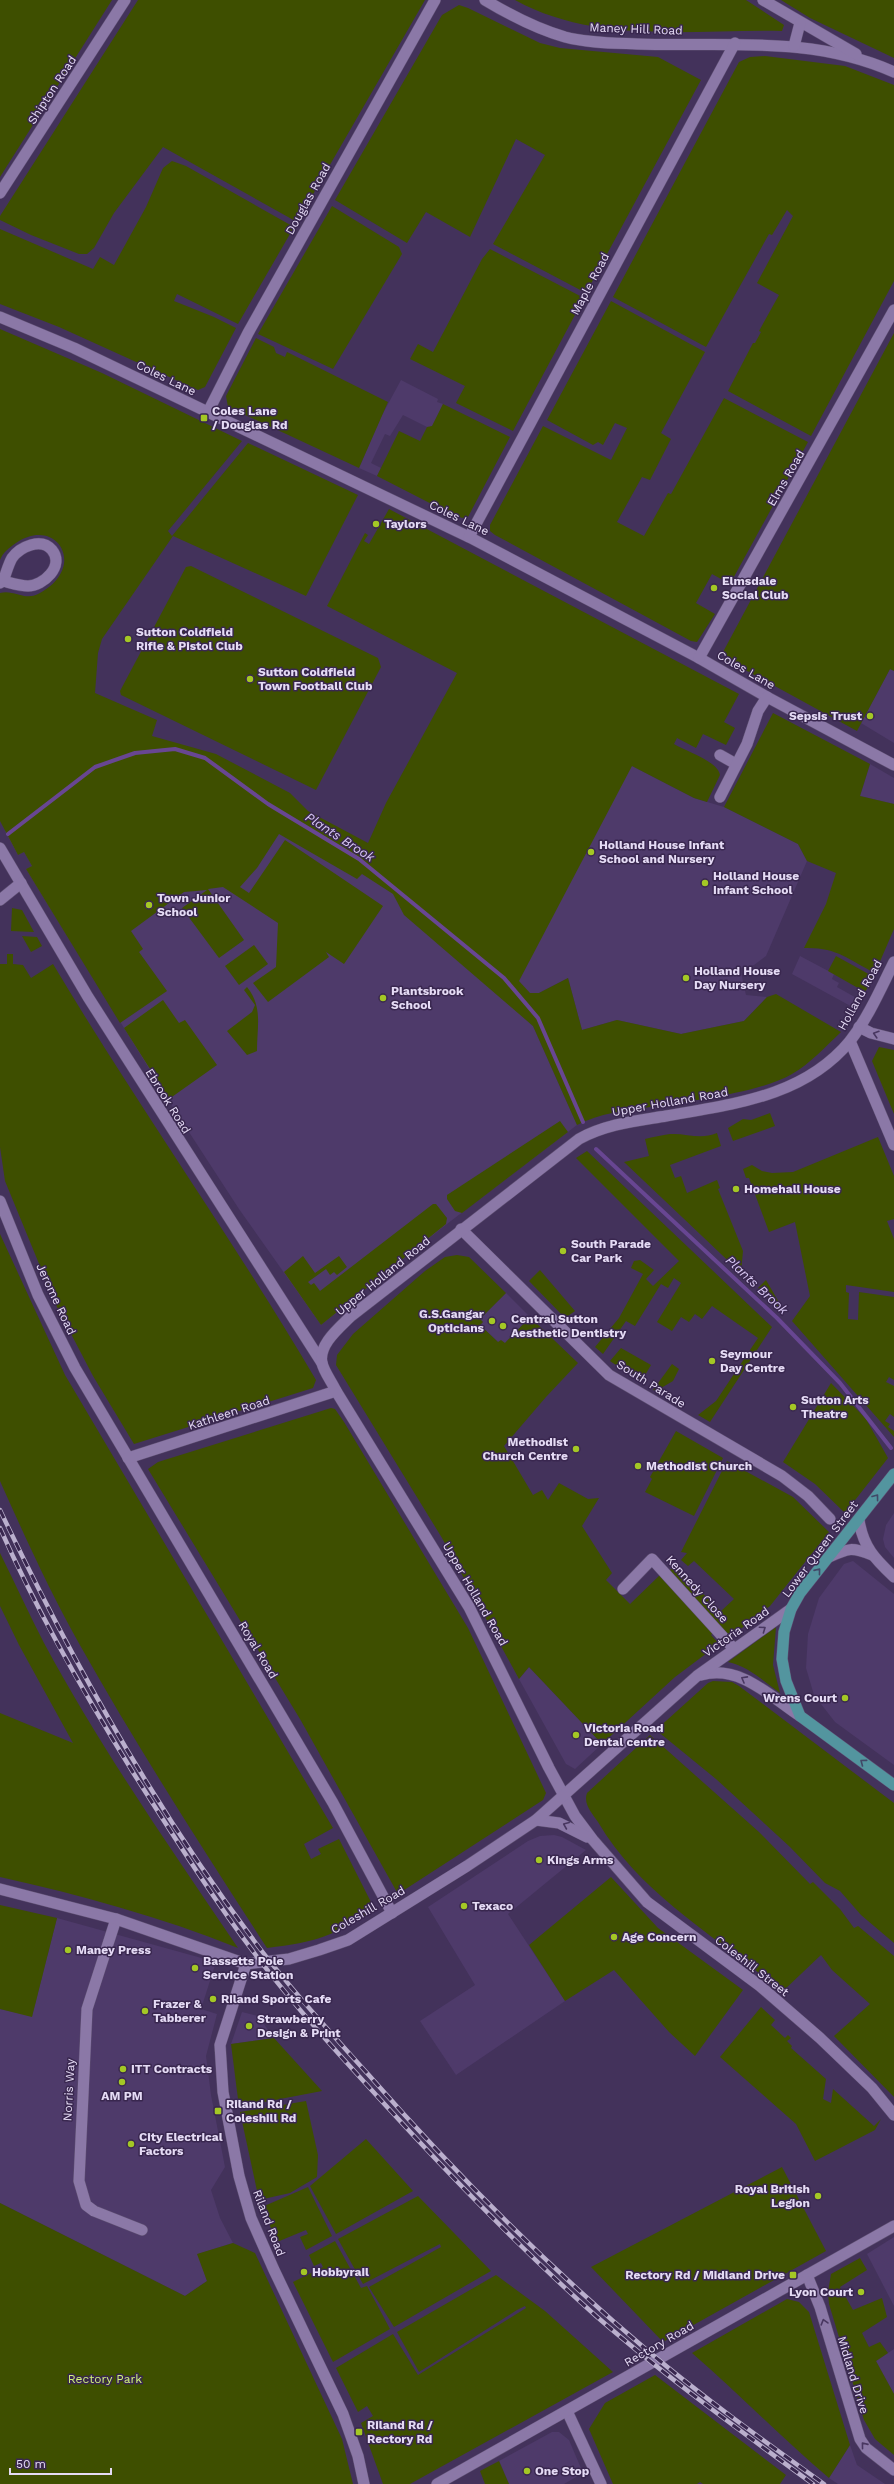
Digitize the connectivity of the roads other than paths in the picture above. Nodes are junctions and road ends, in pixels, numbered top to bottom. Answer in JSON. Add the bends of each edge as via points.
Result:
{"nodes":[{"id":1,"x":126,"y":0,"type":"edge"},
{"id":2,"x":435,"y":0,"type":"edge"},
{"id":3,"x":485,"y":0,"type":"edge"},
{"id":4,"x":763,"y":0,"type":"edge"},
{"id":5,"x":800,"y":23,"type":"junction"},
{"id":6,"x":735,"y":44,"type":"junction"},
{"id":7,"x":794,"y":46,"type":"junction"},
{"id":8,"x":869,"y":61,"type":"junction"},
{"id":9,"x":894,"y":72,"type":"edge"},
{"id":10,"x":0,"y":193,"type":"edge"},
{"id":11,"x":894,"y":310,"type":"edge"},
{"id":12,"x":0,"y":317,"type":"edge"},
{"id":13,"x":208,"y":412,"type":"junction"},
{"id":14,"x":469,"y":537,"type":"junction"},
{"id":15,"x":2,"y":582,"type":"edge"},
{"id":16,"x":699,"y":658,"type":"junction"},
{"id":17,"x":767,"y":697,"type":"junction"},
{"id":18,"x":720,"y":755,"type":"dead end"},
{"id":19,"x":736,"y":764,"type":"junction"},
{"id":20,"x":894,"y":765,"type":"edge"},
{"id":21,"x":720,"y":797,"type":"dead end"},
{"id":22,"x":0,"y":848,"type":"edge"},
{"id":23,"x":21,"y":883,"type":"junction"},
{"id":24,"x":0,"y":900,"type":"edge"},
{"id":25,"x":894,"y":962,"type":"edge"},
{"id":26,"x":859,"y":1027,"type":"junction"},
{"id":27,"x":894,"y":1039,"type":"edge"},
{"id":28,"x":850,"y":1041,"type":"junction"},
{"id":29,"x":792,"y":1086,"type":"joint"},
{"id":30,"x":894,"y":1145,"type":"edge"},
{"id":31,"x":0,"y":1201,"type":"edge"},
{"id":32,"x":461,"y":1229,"type":"junction"},
{"id":33,"x":322,"y":1363,"type":"junction"},
{"id":34,"x":336,"y":1391,"type":"junction"},
{"id":35,"x":96,"y":1404,"type":"joint"},
{"id":36,"x":128,"y":1458,"type":"junction"},
{"id":37,"x":894,"y":1474,"type":"edge"},
{"id":38,"x":830,"y":1519,"type":"dead end"},
{"id":39,"x":859,"y":1520,"type":"junction"},
{"id":40,"x":872,"y":1556,"type":"junction"},
{"id":41,"x":829,"y":1557,"type":"junction"},
{"id":42,"x":894,"y":1578,"type":"edge"},
{"id":43,"x":623,"y":1588,"type":"dead end"},
{"id":44,"x":791,"y":1609,"type":"junction"},
{"id":45,"x":734,"y":1649,"type":"junction"},
{"id":46,"x":697,"y":1676,"type":"junction"},
{"id":47,"x":800,"y":1716,"type":"junction"},
{"id":48,"x":894,"y":1785,"type":"edge"},
{"id":49,"x":564,"y":1796,"type":"junction"},
{"id":50,"x":536,"y":1820,"type":"junction"},
{"id":51,"x":593,"y":1840,"type":"junction"},
{"id":52,"x":0,"y":1889,"type":"edge"},
{"id":53,"x":392,"y":1913,"type":"junction"},
{"id":54,"x":116,"y":1918,"type":"junction"},
{"id":55,"x":246,"y":1964,"type":"junction"},
{"id":56,"x":894,"y":2115,"type":"edge"},
{"id":57,"x":894,"y":2226,"type":"edge"},
{"id":58,"x":142,"y":2230,"type":"dead end"},
{"id":59,"x":807,"y":2275,"type":"junction"},
{"id":60,"x":568,"y":2411,"type":"junction"},
{"id":61,"x":894,"y":2470,"type":"edge"},
{"id":62,"x":365,"y":2482,"type":"edge"},
{"id":63,"x":437,"y":2484,"type":"edge"},
{"id":64,"x":601,"y":2484,"type":"edge"}],
"edges":[{"from":1,"to":10,"type":"street","name":"Shipton Road"},
{"from":2,"to":13,"type":"street","name":"Douglas Road","via":[[248,333]]},
{"from":3,"to":6,"type":"street","name":"Maney Hill Road","via":[[522,20],[565,37],[646,44]]},
{"from":4,"to":5,"type":"street","name":"Maney Hill Road"},
{"from":5,"to":7,"type":"street"},
{"from":5,"to":8,"type":"street","name":"Maney Hill Road"},
{"from":6,"to":7,"type":"street","name":"Maney Hill Road"},
{"from":6,"to":14,"type":"street","name":"Maple Road"},
{"from":7,"to":8,"type":"street","name":"Maney Hill Road"},
{"from":8,"to":9,"type":"street","name":"Maney Hill Road"},
{"from":11,"to":16,"type":"street","name":"Elms Road"},
{"from":12,"to":13,"type":"street","name":"Coles Lane","via":[[74,348]]},
{"from":13,"to":14,"type":"street","name":"Coles Lane"},
{"from":14,"to":16,"type":"street","name":"Coles Lane"},
{"from":15,"to":15,"type":"street","via":[[27,586],[42,581],[54,571],[56,560],[52,551],[42,544],[35,544],[16,553]]},
{"from":16,"to":17,"type":"street","name":"Coles Lane"},
{"from":17,"to":19,"type":"street","via":[[758,711],[747,744]]},
{"from":17,"to":20,"type":"street","name":"Coles Lane"},
{"from":18,"to":19,"type":"street"},
{"from":19,"to":21,"type":"street"},
{"from":22,"to":23,"type":"street","name":"Ebrook Road"},
{"from":23,"to":24,"type":"street"},
{"from":23,"to":33,"type":"street","name":"Ebrook Road","via":[[119,1047]]},
{"from":25,"to":26,"type":"street","name":"Holland Road"},
{"from":27,"to":26,"type":"street","one_way":true},
{"from":26,"to":28,"type":"street","name":"Holland Road"},
{"from":28,"to":29,"type":"street","name":"Holland Road","via":[[819,1070]]},
{"from":28,"to":30,"type":"street"},
{"from":29,"to":32,"type":"street","name":"Upper Holland Road","via":[[746,1101],[637,1120],[597,1130],[562,1152]]},
{"from":31,"to":35,"type":"street","name":"Jerome Road","via":[[38,1295]]},
{"from":32,"to":33,"type":"street","name":"Upper Holland Road","via":[[350,1317],[326,1345],[322,1352]]},
{"from":32,"to":38,"type":"street","name":"South Parade","via":[[609,1375],[782,1476],[808,1496]]},
{"from":33,"to":34,"type":"street","name":"Upper Holland Road"},
{"from":34,"to":36,"type":"street","name":"Kathleen Road"},
{"from":34,"to":49,"type":"street","name":"Upper Holland Road","via":[[469,1607]]},
{"from":35,"to":36,"type":"street","name":"Royal Road"},
{"from":36,"to":53,"type":"street","name":"Royal Road","via":[[334,1803]]},
{"from":39,"to":37,"type":"main road","name":"Lower Queen Street","one_way":true},
{"from":39,"to":40,"type":"street","via":[[862,1538]]},
{"from":39,"to":41,"type":"main road","name":"Lower Queen Street"},
{"from":40,"to":41,"type":"street","via":[[855,1548]]},
{"from":40,"to":42,"type":"street"},
{"from":44,"to":41,"type":"main road","name":"Lower Queen Street","one_way":true,"via":[[800,1593]]},
{"from":43,"to":45,"type":"street","name":"Kennedy Close","via":[[652,1559]]},
{"from":45,"to":44,"type":"street","name":"Victoria Road","one_way":true},
{"from":44,"to":47,"type":"main road","name":"Lower Queen Street","via":[[784,1632],[782,1659],[786,1681]]},
{"from":45,"to":46,"type":"street","name":"Victoria Road"},
{"from":47,"to":46,"type":"street","name":"Victoria Road","one_way":true,"via":[[731,1673],[720,1671]]},
{"from":46,"to":49,"type":"street","name":"Victoria Road"},
{"from":48,"to":47,"type":"main road","name":"Victoria Road","one_way":true},
{"from":49,"to":50,"type":"street","name":"Coleshill Road"},
{"from":49,"to":51,"type":"street","name":"Coleshill Street"},
{"from":51,"to":50,"type":"street","name":"Coleshill Street","one_way":true,"via":[[559,1823]]},
{"from":50,"to":53,"type":"street","name":"Coleshill Road"},
{"from":51,"to":56,"type":"street","name":"Coleshill Street","via":[[647,1902],[760,1986],[872,2088]]},
{"from":52,"to":54,"type":"street","name":"Coleshill Road"},
{"from":53,"to":55,"type":"street","name":"Coleshill Road","via":[[348,1940],[289,1959]]},
{"from":54,"to":55,"type":"street","name":"Coleshill Road"},
{"from":54,"to":58,"type":"street","name":"Norris Way","via":[[87,2009],[79,2181],[86,2205],[94,2211]]},
{"from":55,"to":62,"type":"street","name":"Riland Road","via":[[220,2045],[223,2092],[239,2176],[251,2218],[343,2414]]},
{"from":57,"to":59,"type":"street","name":"Rectory Road"},
{"from":59,"to":60,"type":"street","name":"Rectory Road"},
{"from":61,"to":59,"type":"street","name":"Midland Drive","one_way":true,"via":[[866,2448],[860,2439],[820,2307]]},
{"from":60,"to":63,"type":"street","name":"Rectory Road"},
{"from":60,"to":64,"type":"street"}]}
